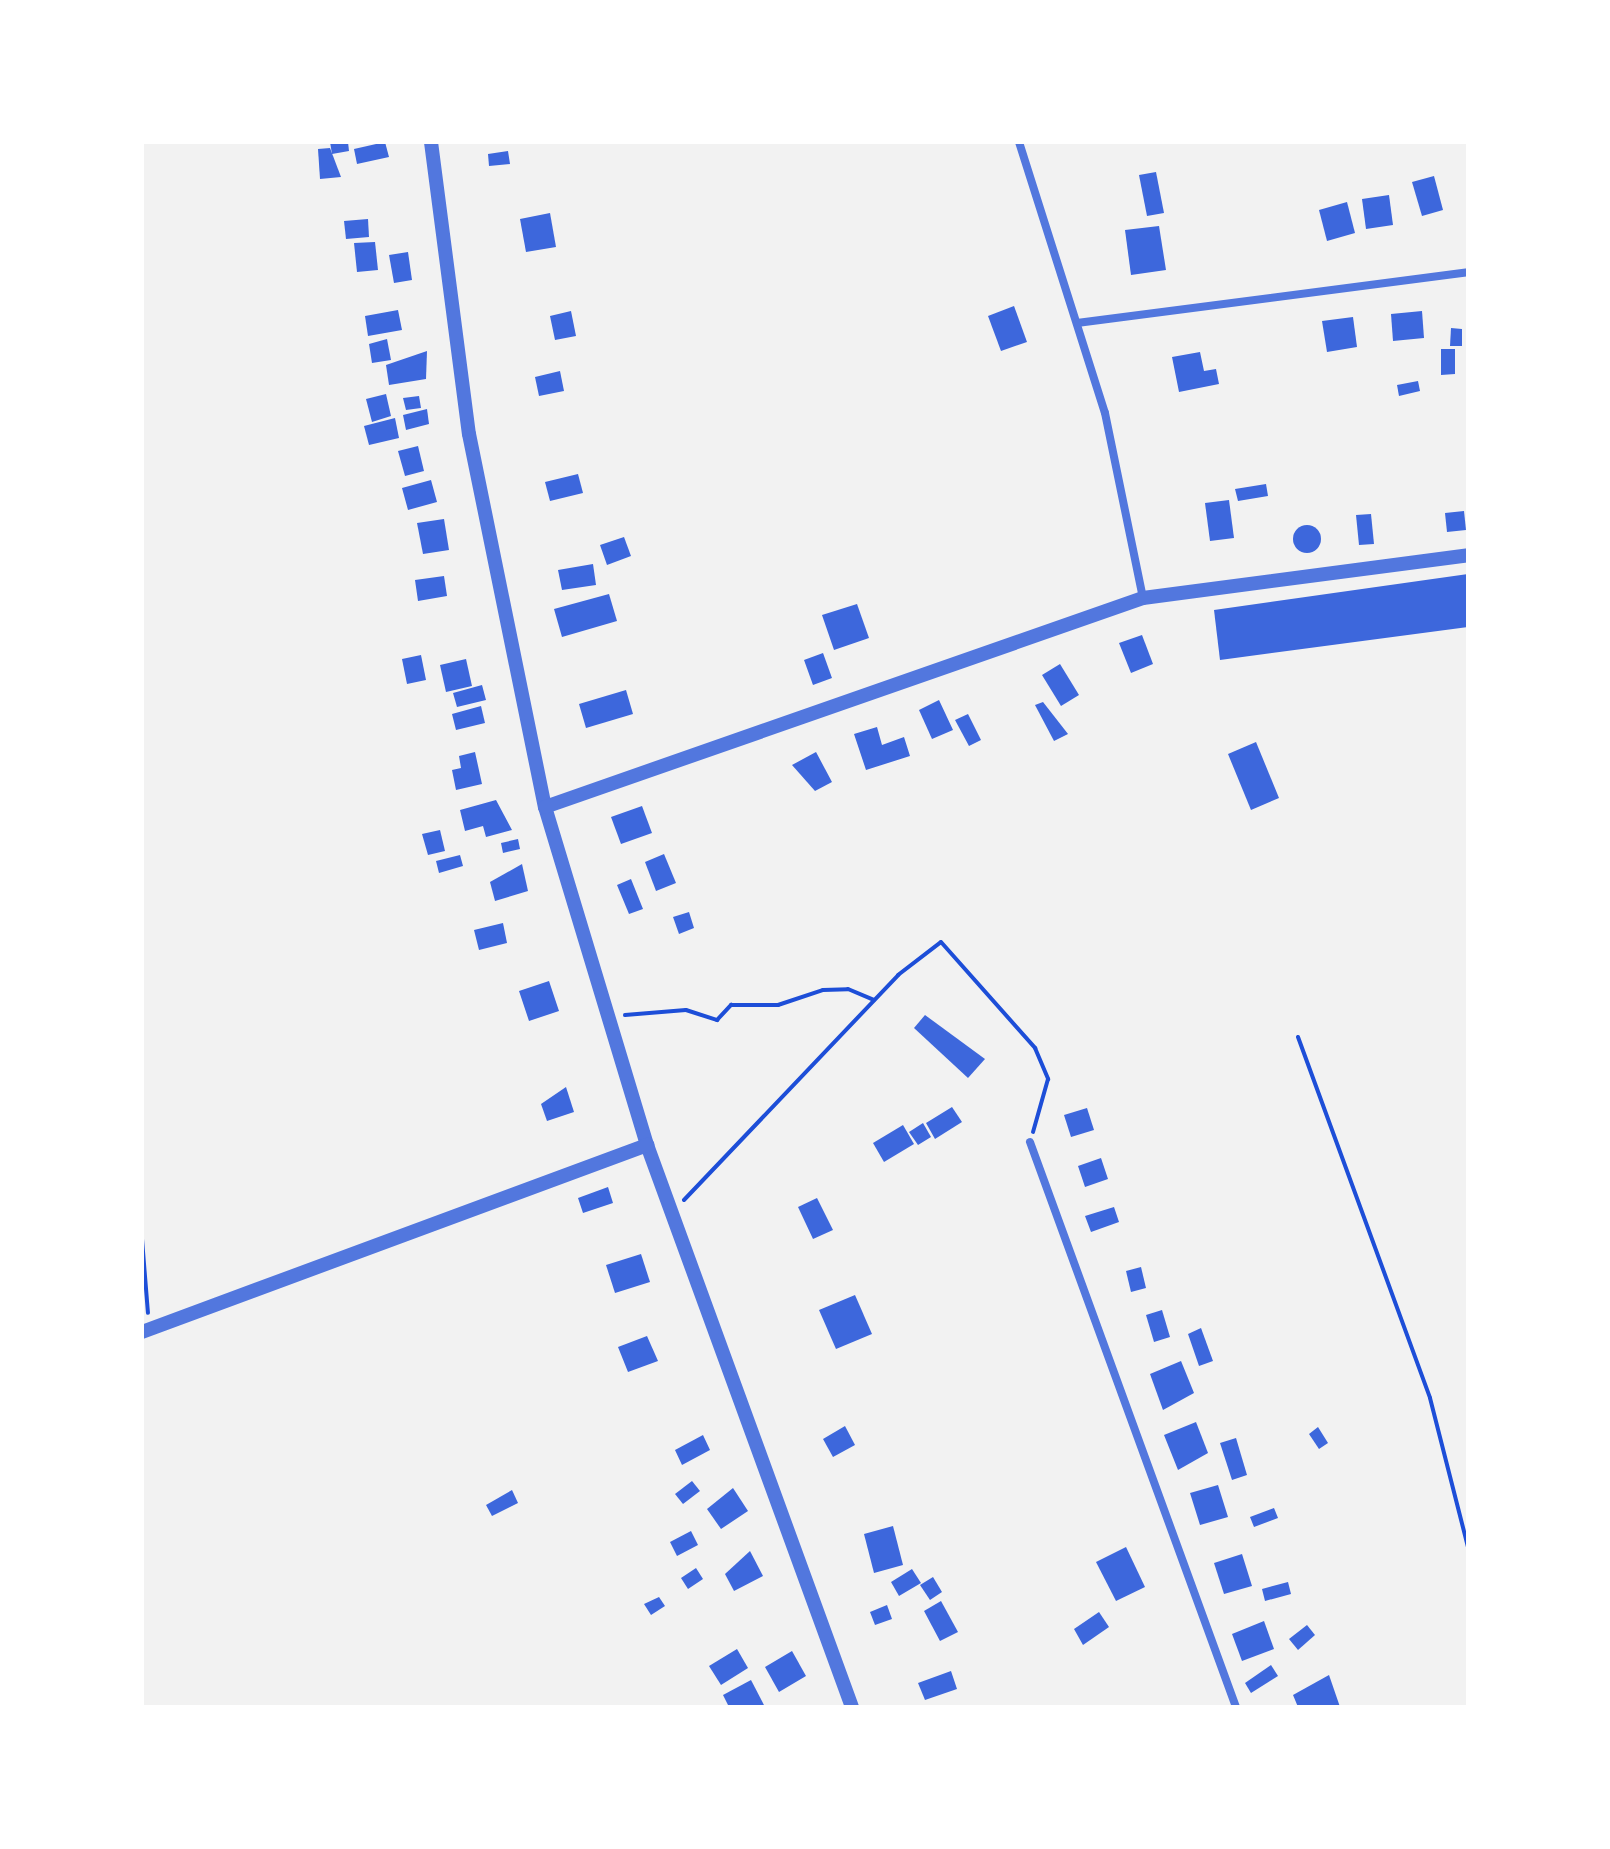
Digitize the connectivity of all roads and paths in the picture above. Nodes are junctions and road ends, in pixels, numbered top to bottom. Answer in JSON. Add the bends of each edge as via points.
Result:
{"nodes":[{"id":1,"x":431,"y":142,"type":"edge"},
{"id":2,"x":1019,"y":142,"type":"edge"},
{"id":3,"x":1468,"y":272,"type":"edge"},
{"id":4,"x":1077,"y":323,"type":"junction"},
{"id":5,"x":1468,"y":555,"type":"edge"},
{"id":6,"x":1143,"y":598,"type":"junction"},
{"id":7,"x":545,"y":807,"type":"junction"},
{"id":8,"x":874,"y":1000,"type":"junction"},
{"id":9,"x":608,"y":1017,"type":"junction"},
{"id":10,"x":1298,"y":1037,"type":"dead end"},
{"id":11,"x":1030,"y":1142,"type":"joint"},
{"id":12,"x":647,"y":1145,"type":"junction"},
{"id":13,"x":671,"y":1213,"type":"junction"},
{"id":14,"x":142,"y":1239,"type":"edge"},
{"id":15,"x":144,"y":1329,"type":"edge"},
{"id":16,"x":1468,"y":1547,"type":"edge"},
{"id":17,"x":852,"y":1707,"type":"edge"},
{"id":18,"x":1236,"y":1707,"type":"edge"}],
"edges":[{"from":1,"to":7,"type":"street","via":[[469,434]]},
{"from":2,"to":4,"type":"street"},
{"from":3,"to":4,"type":"street"},
{"from":4,"to":6,"type":"street","via":[[1131,521]]},
{"from":5,"to":6,"type":"street"},
{"from":6,"to":7,"type":"street"},
{"from":7,"to":9,"type":"street"},
{"from":8,"to":9,"type":"path","via":[[848,989],[823,990],[778,1005],[731,1005],[717,1020],[686,1010]]},
{"from":8,"to":11,"type":"path","via":[[941,942],[1011,1019],[1044,1068],[1048,1079]]},
{"from":8,"to":13,"type":"path"},
{"from":9,"to":12,"type":"street"},
{"from":10,"to":16,"type":"path","via":[[1430,1398]]},
{"from":11,"to":18,"type":"street"},
{"from":12,"to":13,"type":"street"},
{"from":12,"to":15,"type":"street"},
{"from":13,"to":17,"type":"street"},
{"from":14,"to":15,"type":"path"}]}
